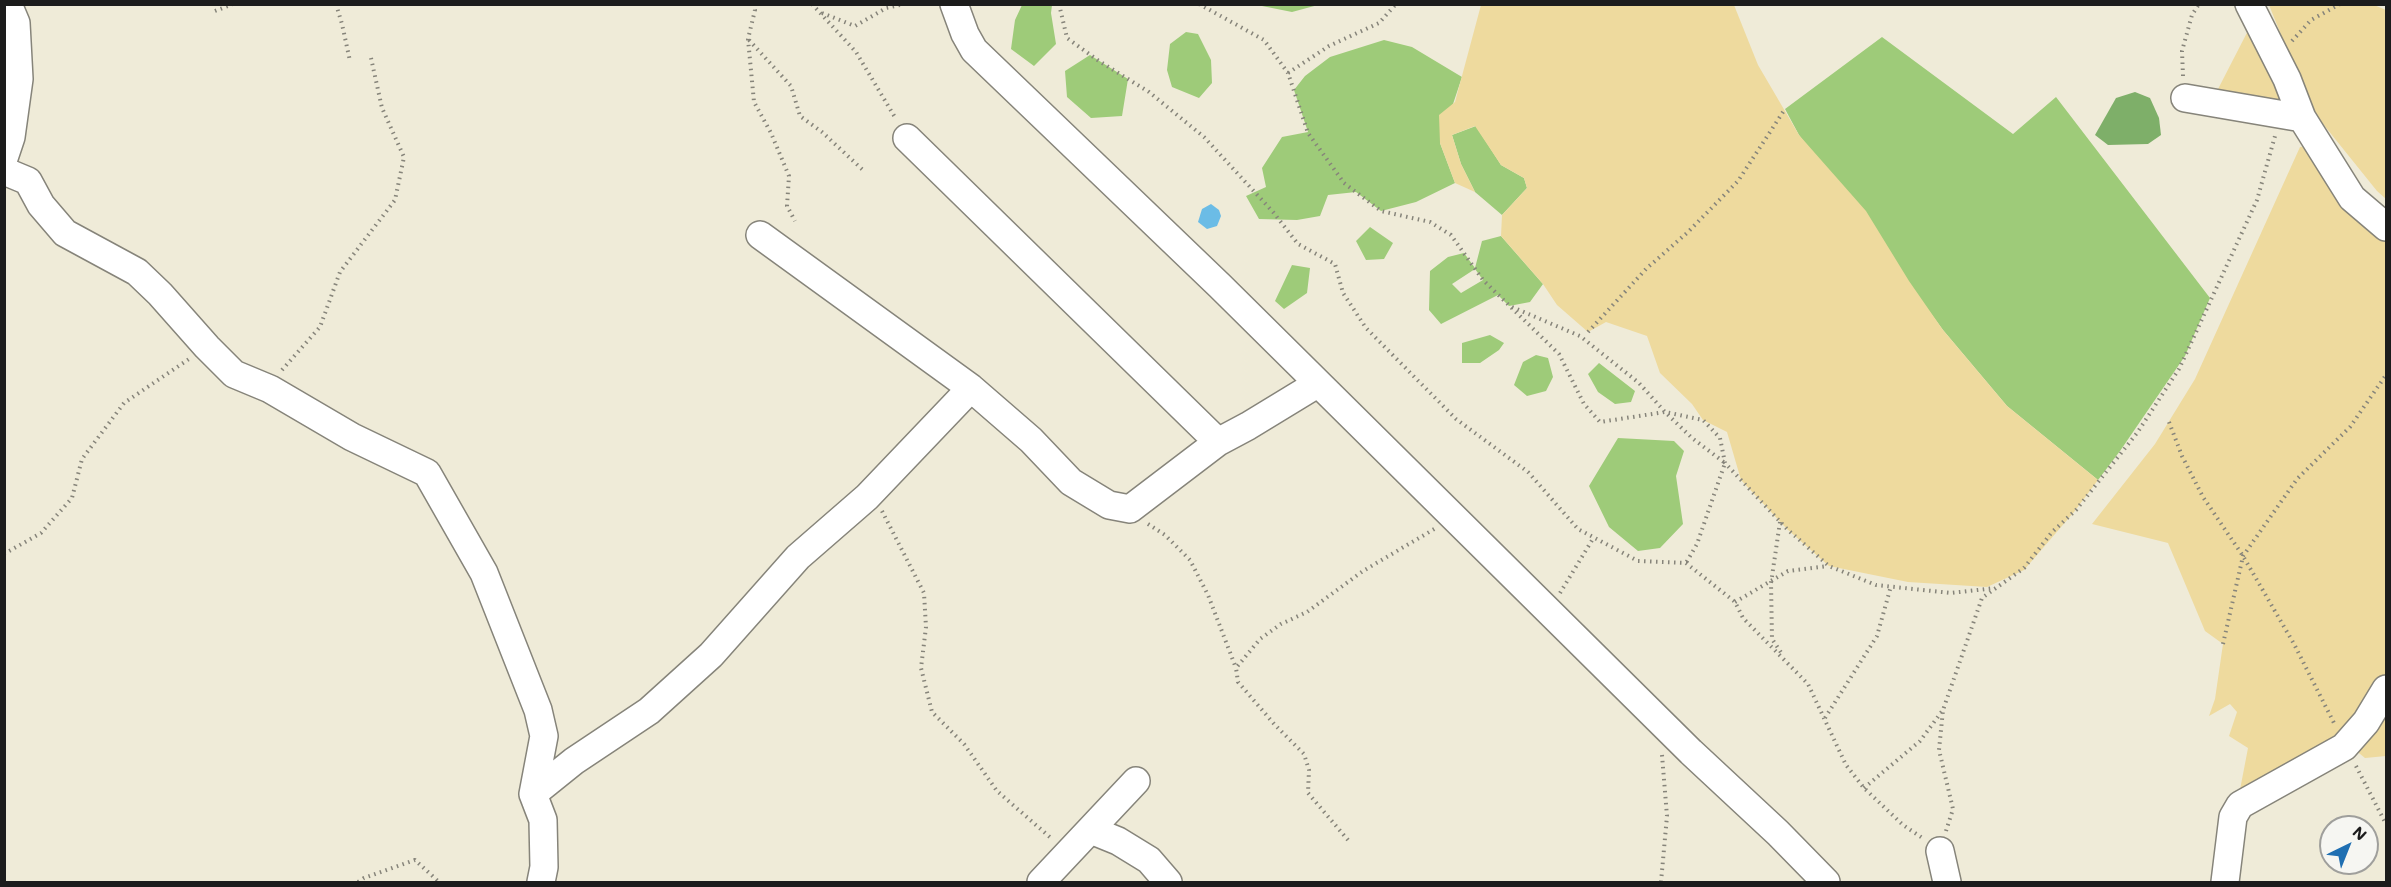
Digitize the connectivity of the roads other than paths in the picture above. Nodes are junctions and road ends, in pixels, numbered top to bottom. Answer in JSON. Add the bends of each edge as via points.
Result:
{"nodes":[{"id":1,"x":8,"y":4,"type":"edge"},
{"id":2,"x":954,"y":4,"type":"edge"},
{"id":3,"x":2249,"y":4,"type":"edge"},
{"id":4,"x":2184,"y":98,"type":"road end"},
{"id":5,"x":2292,"y":117,"type":"junction"},
{"id":6,"x":907,"y":138,"type":"road end"},
{"id":7,"x":4,"y":158,"type":"edge"},
{"id":8,"x":4,"y":171,"type":"edge"},
{"id":9,"x":2386,"y":227,"type":"edge"},
{"id":10,"x":760,"y":235,"type":"dead end"},
{"id":11,"x":1317,"y":384,"type":"junction"},
{"id":12,"x":971,"y":388,"type":"junction"},
{"id":13,"x":1218,"y":442,"type":"junction"},
{"id":14,"x":2386,"y":689,"type":"edge"},
{"id":15,"x":1136,"y":782,"type":"dead end"},
{"id":16,"x":533,"y":794,"type":"junction"},
{"id":17,"x":1091,"y":830,"type":"junction"},
{"id":18,"x":1940,"y":851,"type":"road end"},
{"id":19,"x":541,"y":882,"type":"edge"},
{"id":20,"x":1041,"y":882,"type":"edge"},
{"id":21,"x":1168,"y":882,"type":"edge"},
{"id":22,"x":1826,"y":882,"type":"edge"},
{"id":23,"x":1947,"y":882,"type":"edge"},
{"id":24,"x":2225,"y":882,"type":"edge"}],
"edges":[{"from":1,"to":7,"type":"street","via":[[16,23],[19,79]]},
{"from":2,"to":11,"type":"street","via":[[974,50]]},
{"from":3,"to":5,"type":"street","via":[[2275,55]]},
{"from":4,"to":5,"type":"street"},
{"from":5,"to":9,"type":"street","via":[[2352,198]]},
{"from":6,"to":13,"type":"street"},
{"from":8,"to":16,"type":"street","via":[[28,181],[41,205],[65,233],[137,272],[234,374],[270,389],[352,437],[428,473],[484,573],[538,710],[544,736]]},
{"from":10,"to":12,"type":"street"},
{"from":11,"to":13,"type":"street"},
{"from":11,"to":22,"type":"street"},
{"from":12,"to":13,"type":"street","via":[[1071,482],[1108,505],[1130,510]]},
{"from":12,"to":16,"type":"street","via":[[873,492],[798,557],[711,655],[649,711],[590,749]]},
{"from":14,"to":24,"type":"street","via":[[2366,722],[2344,747],[2240,805],[2233,817]]},
{"from":15,"to":17,"type":"street"},
{"from":16,"to":19,"type":"street","via":[[543,820]]},
{"from":17,"to":20,"type":"street"},
{"from":17,"to":21,"type":"street","via":[[1149,860]]},
{"from":18,"to":23,"type":"street"}]}
